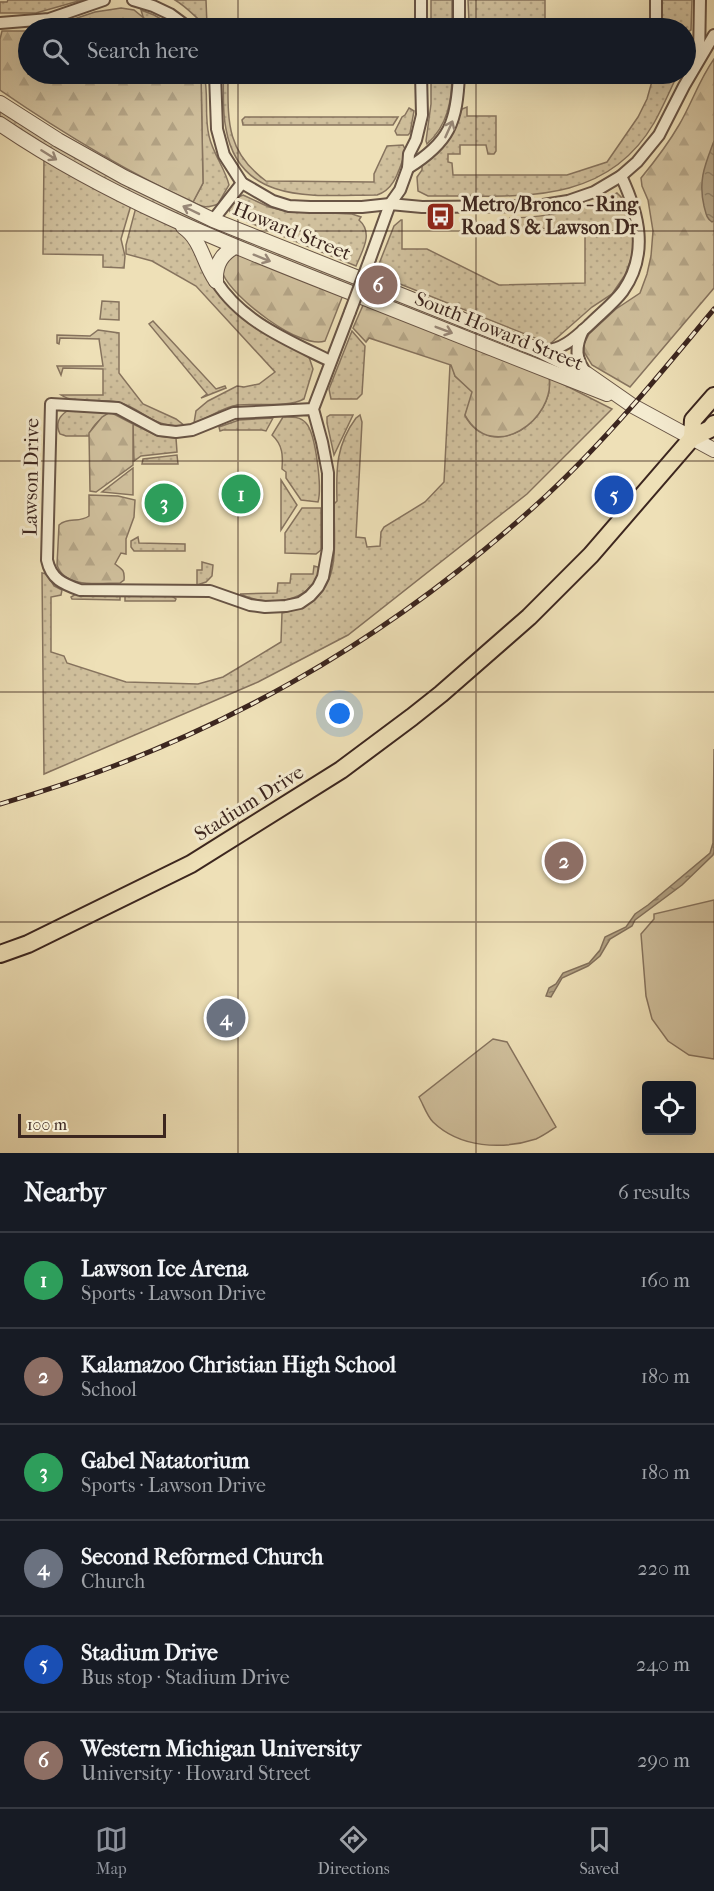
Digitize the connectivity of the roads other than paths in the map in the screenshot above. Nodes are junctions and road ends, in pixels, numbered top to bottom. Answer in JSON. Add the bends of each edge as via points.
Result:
{"nodes":[{"id":1,"x":104,"y":0,"type":"edge"},
{"id":2,"x":133,"y":0,"type":"edge"},
{"id":3,"x":421,"y":0,"type":"edge"},
{"id":4,"x":459,"y":0,"type":"edge"},
{"id":5,"x":656,"y":0,"type":"edge"},
{"id":6,"x":699,"y":0,"type":"edge"},
{"id":7,"x":52,"y":18,"type":"edge"},
{"id":8,"x":173,"y":18,"type":"edge"},
{"id":9,"x":421,"y":18,"type":"edge"},
{"id":10,"x":459,"y":18,"type":"edge"},
{"id":11,"x":656,"y":18,"type":"edge"},
{"id":12,"x":18,"y":22,"type":"edge"},
{"id":13,"x":0,"y":23,"type":"edge"},
{"id":14,"x":714,"y":35,"type":"edge"},
{"id":15,"x":699,"y":60,"type":"junction"},
{"id":16,"x":696,"y":66,"type":"edge"},
{"id":17,"x":215,"y":84,"type":"edge"},
{"id":18,"x":422,"y":84,"type":"edge"},
{"id":19,"x":458,"y":84,"type":"edge"},
{"id":20,"x":686,"y":84,"type":"edge"},
{"id":21,"x":0,"y":103,"type":"edge"},
{"id":22,"x":0,"y":124,"type":"edge"},
{"id":23,"x":408,"y":168,"type":"junction"},
{"id":24,"x":621,"y":176,"type":"junction"},
{"id":25,"x":242,"y":183,"type":"junction"},
{"id":26,"x":390,"y":204,"type":"junction"},
{"id":27,"x":168,"y":218,"type":"junction"},
{"id":28,"x":213,"y":220,"type":"junction"},
{"id":29,"x":235,"y":247,"type":"junction"},
{"id":30,"x":216,"y":281,"type":"junction"},
{"id":31,"x":584,"y":330,"type":"junction"},
{"id":32,"x":539,"y":350,"type":"junction"},
{"id":33,"x":330,"y":361,"type":"junction"},
{"id":34,"x":587,"y":374,"type":"junction"},
{"id":35,"x":714,"y":396,"type":"edge"},
{"id":36,"x":628,"y":402,"type":"junction"},
{"id":37,"x":313,"y":408,"type":"junction"},
{"id":38,"x":714,"y":424,"type":"edge"},
{"id":39,"x":692,"y":438,"type":"junction"},
{"id":40,"x":714,"y":450,"type":"edge"},
{"id":41,"x":0,"y":954,"type":"edge"}],
"edges":[{"from":1,"to":7,"type":"street"},
{"from":2,"to":8,"type":"street"},
{"from":3,"to":9,"type":"street"},
{"from":4,"to":10,"type":"street"},
{"from":5,"to":11,"type":"street"},
{"from":6,"to":15,"type":"street"},
{"from":12,"to":13,"type":"street"},
{"from":14,"to":15,"type":"street"},
{"from":15,"to":16,"type":"street"},
{"from":17,"to":25,"type":"street","via":[[219,142]]},
{"from":18,"to":23,"type":"street","via":[[422,115]]},
{"from":23,"to":19,"type":"street","one_way":true,"via":[[445,138],[454,117]]},
{"from":20,"to":24,"type":"street","via":[[659,135]]},
{"from":28,"to":21,"type":"street","name":"Howard Street","one_way":true,"via":[[124,177]]},
{"from":22,"to":27,"type":"street","name":"South Howard Street","one_way":true,"via":[[81,175]]},
{"from":23,"to":26,"type":"street"},
{"from":24,"to":26,"type":"street","via":[[587,195],[549,205]]},
{"from":24,"to":31,"type":"street","via":[[637,214],[638,255],[622,292]]},
{"from":25,"to":26,"type":"street","via":[[289,206]]},
{"from":25,"to":28,"type":"street"},
{"from":26,"to":33,"type":"street","bridge":true},
{"from":27,"to":29,"type":"street","name":"South Howard Street"},
{"from":27,"to":30,"type":"street","via":[[193,236]]},
{"from":28,"to":32,"type":"street","name":"Howard Street"},
{"from":29,"to":30,"type":"street","via":[[219,260]]},
{"from":29,"to":36,"type":"street","name":"South Howard Street","one_way":true},
{"from":30,"to":33,"type":"street","via":[[251,318]]},
{"from":31,"to":32,"type":"street","via":[[560,348]]},
{"from":31,"to":34,"type":"street","via":[[576,354]]},
{"from":32,"to":34,"type":"street","name":"Howard Street"},
{"from":33,"to":37,"type":"street"},
{"from":34,"to":36,"type":"street","name":"Howard Street"},
{"from":35,"to":39,"type":"main road","name":"Stadium Drive","via":[[693,420]]},
{"from":36,"to":39,"type":"street","name":"Howard Street"},
{"from":37,"to":37,"type":"street","name":"Lawson Drive","via":[[327,473],[328,558],[318,587],[300,603],[265,608],[210,591],[80,590],[57,580],[51,572],[47,560],[51,404],[118,408],[159,430],[176,432],[192,430],[234,413]]},
{"from":38,"to":39,"type":"main road","name":"Stadium Drive"},
{"from":39,"to":40,"type":"street","name":"Howard Street"},
{"from":39,"to":41,"type":"main road","name":"Stadium Drive","via":[[591,555],[529,616],[441,694],[378,742],[306,793],[191,864]]}]}
